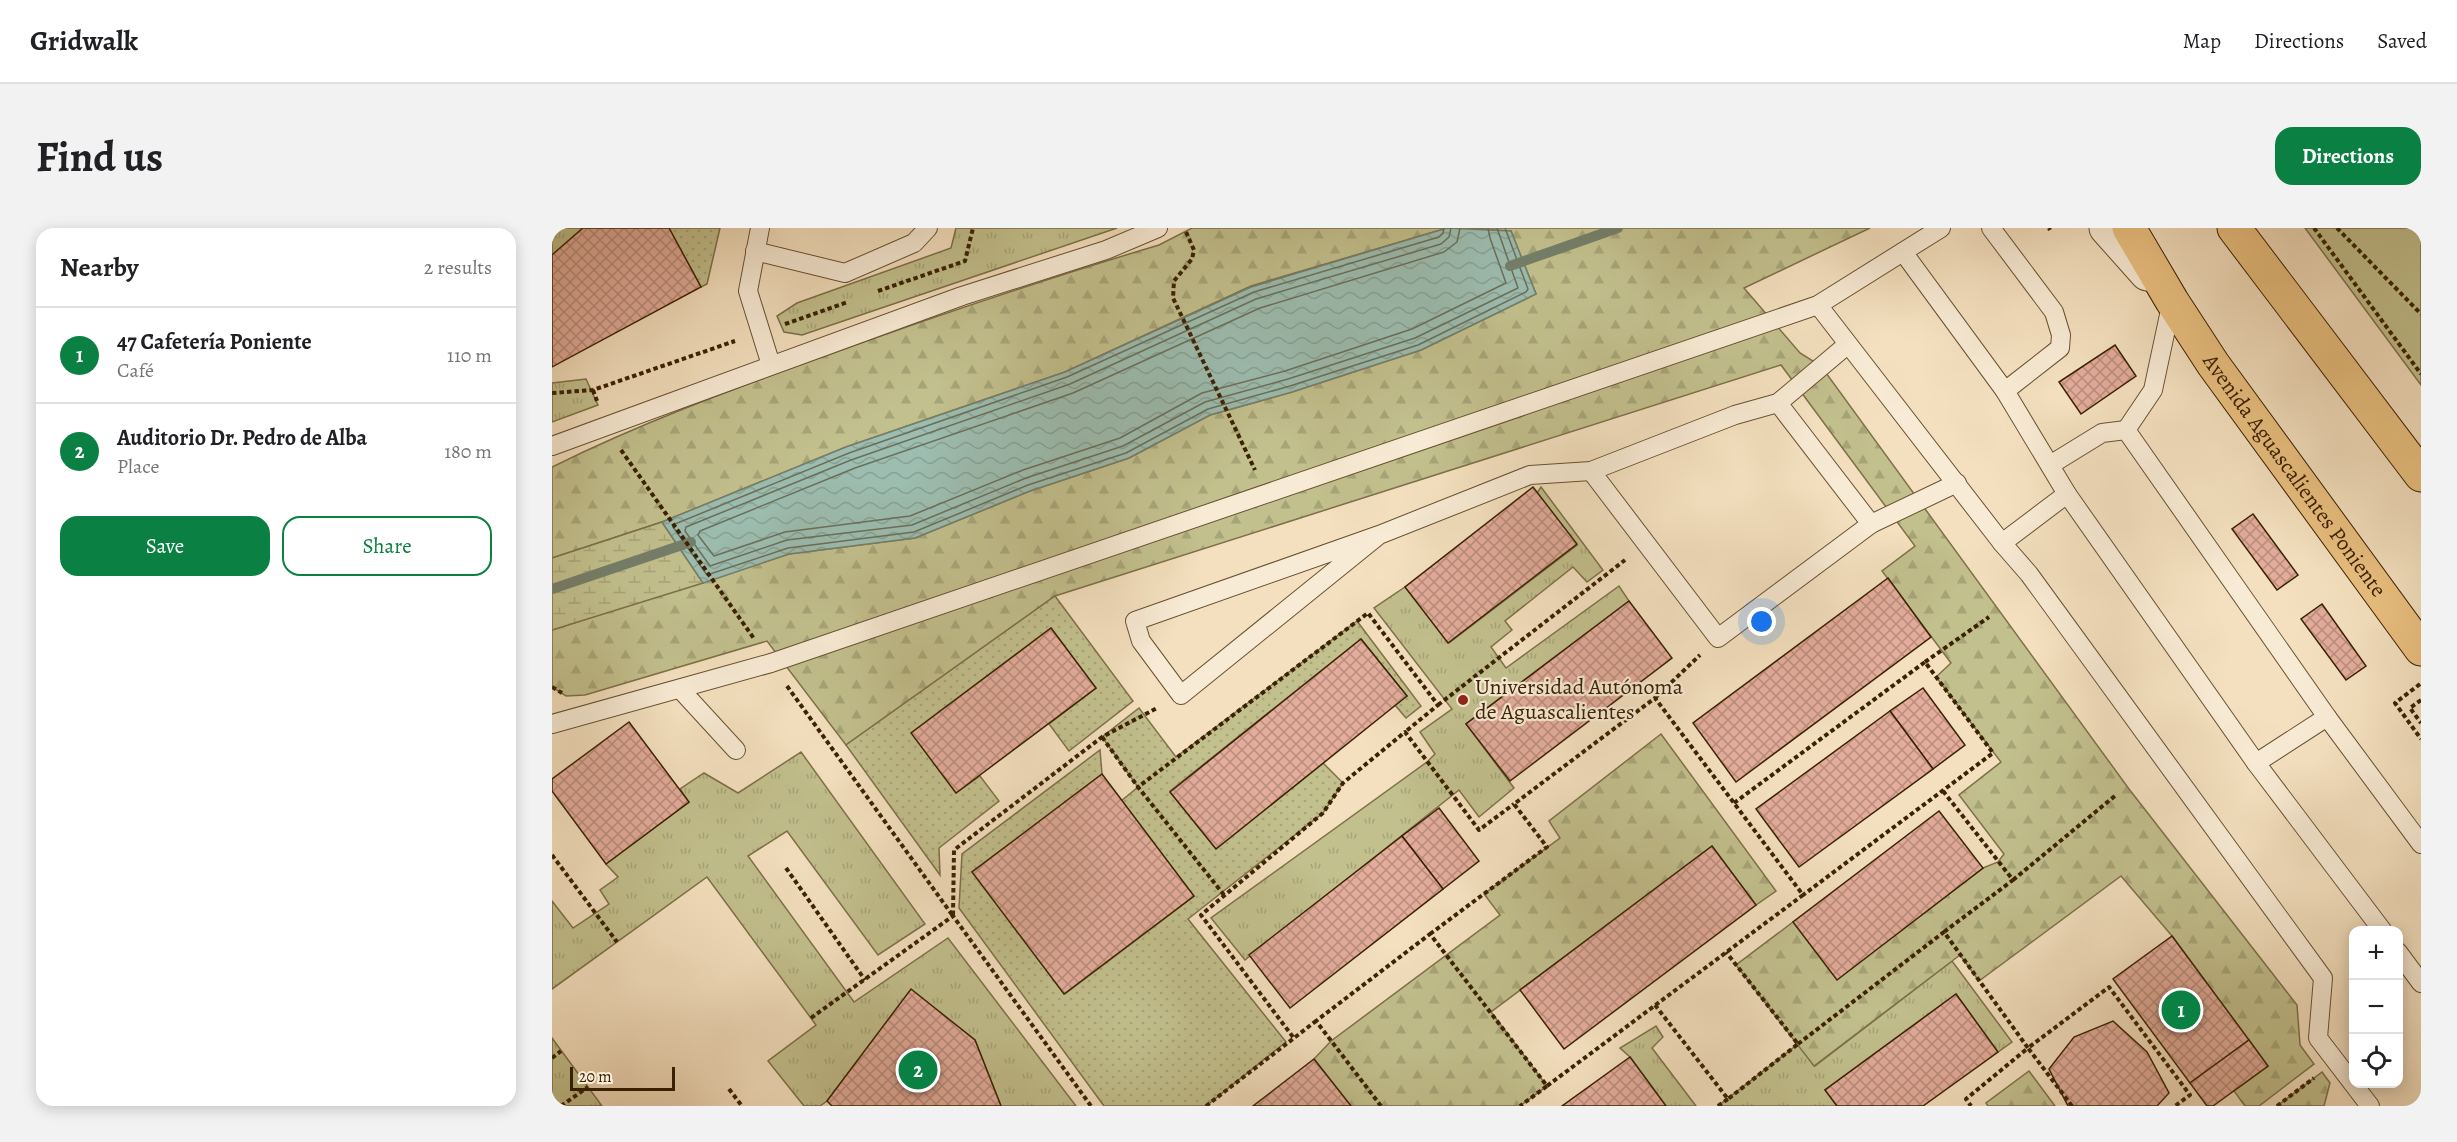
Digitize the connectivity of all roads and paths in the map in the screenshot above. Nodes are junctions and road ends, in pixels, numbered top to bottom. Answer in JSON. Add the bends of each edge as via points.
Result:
{"nodes":[{"id":1,"x":760,"y":228,"type":"edge"},
{"id":2,"x":928,"y":228,"type":"edge"},
{"id":3,"x":1158,"y":228,"type":"edge"},
{"id":4,"x":1941,"y":228,"type":"edge"},
{"id":5,"x":1991,"y":228,"type":"edge"},
{"id":6,"x":2106,"y":228,"type":"edge"},
{"id":7,"x":2129,"y":228,"type":"edge"},
{"id":8,"x":2234,"y":228,"type":"edge"},
{"id":9,"x":2314,"y":228,"type":"edge"},
{"id":10,"x":2337,"y":228,"type":"edge"},
{"id":11,"x":1185,"y":231,"type":"dead end"},
{"id":12,"x":755,"y":251,"type":"junction"},
{"id":13,"x":1903,"y":252,"type":"junction"},
{"id":14,"x":2172,"y":301,"type":"junction"},
{"id":15,"x":1818,"y":305,"type":"junction"},
{"id":16,"x":2421,"y":314,"type":"edge"},
{"id":17,"x":1847,"y":345,"type":"junction"},
{"id":18,"x":771,"y":365,"type":"junction"},
{"id":19,"x":2421,"y":374,"type":"edge"},
{"id":20,"x":2005,"y":391,"type":"junction"},
{"id":21,"x":1778,"y":403,"type":"junction"},
{"id":22,"x":2126,"y":430,"type":"junction"},
{"id":23,"x":552,"y":446,"type":"edge"},
{"id":24,"x":619,"y":447,"type":"dead end"},
{"id":25,"x":2050,"y":465,"type":"junction"},
{"id":26,"x":1255,"y":471,"type":"dead end"},
{"id":27,"x":1591,"y":471,"type":"junction"},
{"id":28,"x":2421,"y":475,"type":"edge"},
{"id":29,"x":1957,"y":483,"type":"junction"},
{"id":30,"x":2067,"y":494,"type":"junction"},
{"id":31,"x":1871,"y":524,"type":"junction"},
{"id":32,"x":1378,"y":535,"type":"junction"},
{"id":33,"x":1646,"y":543,"type":"junction"},
{"id":34,"x":2002,"y":543,"type":"junction"},
{"id":35,"x":1989,"y":617,"type":"dead end"},
{"id":36,"x":1718,"y":638,"type":"junction"},
{"id":37,"x":757,"y":644,"type":"dead end"},
{"id":38,"x":2421,"y":649,"type":"edge"},
{"id":39,"x":1925,"y":662,"type":"junction"},
{"id":40,"x":771,"y":663,"type":"junction"},
{"id":41,"x":2421,"y":684,"type":"edge"},
{"id":42,"x":680,"y":689,"type":"junction"},
{"id":43,"x":1181,"y":695,"type":"junction"},
{"id":44,"x":1655,"y":698,"type":"junction"},
{"id":45,"x":2421,"y":700,"type":"edge"},
{"id":46,"x":1438,"y":705,"type":"junction"},
{"id":47,"x":552,"y":708,"type":"edge"},
{"id":48,"x":2327,"y":717,"type":"junction"},
{"id":49,"x":572,"y":718,"type":"junction"},
{"id":50,"x":552,"y":723,"type":"edge"},
{"id":51,"x":2421,"y":723,"type":"edge"},
{"id":52,"x":1405,"y":732,"type":"junction"},
{"id":53,"x":1102,"y":737,"type":"junction"},
{"id":54,"x":2421,"y":739,"type":"edge"},
{"id":55,"x":736,"y":750,"type":"dead end"},
{"id":56,"x":2256,"y":763,"type":"junction"},
{"id":57,"x":1138,"y":787,"type":"junction"},
{"id":58,"x":1943,"y":791,"type":"junction"},
{"id":59,"x":2116,"y":795,"type":"dead end"},
{"id":60,"x":1734,"y":803,"type":"junction"},
{"id":61,"x":1514,"y":804,"type":"junction"},
{"id":62,"x":2421,"y":844,"type":"edge"},
{"id":63,"x":552,"y":855,"type":"edge"},
{"id":64,"x":786,"y":868,"type":"dead end"},
{"id":65,"x":2013,"y":880,"type":"junction"},
{"id":66,"x":1224,"y":895,"type":"junction"},
{"id":67,"x":1803,"y":895,"type":"junction"},
{"id":68,"x":953,"y":916,"type":"junction"},
{"id":69,"x":2379,"y":926,"type":"edge"},
{"id":70,"x":1944,"y":932,"type":"junction"},
{"id":71,"x":1430,"y":934,"type":"junction"},
{"id":72,"x":617,"y":942,"type":"dead end"},
{"id":73,"x":1726,"y":952,"type":"junction"},
{"id":74,"x":2403,"y":959,"type":"edge"},
{"id":75,"x":865,"y":980,"type":"junction"},
{"id":76,"x":2421,"y":984,"type":"edge"},
{"id":77,"x":1655,"y":1005,"type":"junction"},
{"id":78,"x":811,"y":1018,"type":"dead end"},
{"id":79,"x":1316,"y":1021,"type":"junction"},
{"id":80,"x":1293,"y":1037,"type":"junction"},
{"id":81,"x":1798,"y":1044,"type":"junction"},
{"id":82,"x":2028,"y":1048,"type":"junction"},
{"id":83,"x":561,"y":1051,"type":"dead end"},
{"id":84,"x":552,"y":1058,"type":"edge"},
{"id":85,"x":1546,"y":1086,"type":"junction"},
{"id":86,"x":588,"y":1087,"type":"dead end"},
{"id":87,"x":729,"y":1089,"type":"dead end"},
{"id":88,"x":1728,"y":1099,"type":"junction"},
{"id":89,"x":561,"y":1106,"type":"edge"},
{"id":90,"x":742,"y":1106,"type":"edge"},
{"id":91,"x":1091,"y":1106,"type":"edge"},
{"id":92,"x":1206,"y":1106,"type":"edge"},
{"id":93,"x":1381,"y":1106,"type":"edge"},
{"id":94,"x":1520,"y":1106,"type":"edge"},
{"id":95,"x":1718,"y":1106,"type":"edge"},
{"id":96,"x":1971,"y":1106,"type":"edge"},
{"id":97,"x":2072,"y":1106,"type":"edge"},
{"id":98,"x":2175,"y":1106,"type":"edge"},
{"id":99,"x":2370,"y":1106,"type":"edge"}],
"edges":[{"from":1,"to":12,"type":"lane"},
{"from":2,"to":12,"type":"lane","via":[[914,243],[845,273]]},
{"from":3,"to":18,"type":"lane","via":[[1106,250],[962,296]]},
{"from":4,"to":13,"type":"lane"},
{"from":5,"to":20,"type":"lane","via":[[2054,312],[2061,335],[2060,348]]},
{"from":6,"to":14,"type":"street","name":"Avenida Aguascalientes Poniente"},
{"from":7,"to":14,"type":"main road","name":"Avenida Aguascalientes Poniente"},
{"from":8,"to":28,"type":"main road"},
{"from":9,"to":19,"type":"path"},
{"from":10,"to":16,"type":"path"},
{"from":11,"to":26,"type":"path","via":[[1194,250],[1192,259],[1174,281],[1173,298]]},
{"from":12,"to":18,"type":"lane","via":[[748,291]]},
{"from":13,"to":15,"type":"lane"},
{"from":13,"to":20,"type":"lane"},
{"from":14,"to":22,"type":"lane","via":[[2153,390]]},
{"from":14,"to":38,"type":"main road","name":"Avenida Aguascalientes Poniente","via":[[2213,364]]},
{"from":15,"to":17,"type":"lane"},
{"from":15,"to":40,"type":"lane"},
{"from":17,"to":21,"type":"lane"},
{"from":17,"to":29,"type":"lane"},
{"from":18,"to":23,"type":"lane"},
{"from":20,"to":25,"type":"lane"},
{"from":21,"to":27,"type":"lane","via":[[1736,415]]},
{"from":21,"to":31,"type":"lane"},
{"from":22,"to":25,"type":"lane","via":[[2102,433]]},
{"from":22,"to":48,"type":"lane"},
{"from":24,"to":37,"type":"path"},
{"from":25,"to":30,"type":"lane"},
{"from":27,"to":32,"type":"lane","via":[[1530,475]]},
{"from":27,"to":33,"type":"lane"},
{"from":29,"to":31,"type":"lane"},
{"from":29,"to":34,"type":"lane"},
{"from":30,"to":34,"type":"lane"},
{"from":30,"to":56,"type":"lane"},
{"from":31,"to":36,"type":"lane"},
{"from":32,"to":43,"type":"lane"},
{"from":32,"to":43,"type":"lane","via":[[1135,621],[1141,641]]},
{"from":33,"to":36,"type":"lane"},
{"from":33,"to":46,"type":"path"},
{"from":34,"to":99,"type":"lane","via":[[2029,574],[2323,978],[2318,1038]]},
{"from":35,"to":39,"type":"path"},
{"from":36,"to":44,"type":"path"},
{"from":39,"to":58,"type":"path","via":[[1993,753]]},
{"from":39,"to":60,"type":"path"},
{"from":40,"to":42,"type":"lane"},
{"from":40,"to":68,"type":"path"},
{"from":41,"to":54,"type":"path","via":[[2395,703]]},
{"from":42,"to":49,"type":"lane"},
{"from":42,"to":55,"type":"lane"},
{"from":43,"to":53,"type":"path"},
{"from":44,"to":60,"type":"path"},
{"from":44,"to":61,"type":"path"},
{"from":45,"to":51,"type":"path","via":[[2410,708]]},
{"from":46,"to":52,"type":"path"},
{"from":46,"to":57,"type":"path","via":[[1368,613]]},
{"from":47,"to":49,"type":"lane"},
{"from":48,"to":56,"type":"lane"},
{"from":48,"to":62,"type":"lane"},
{"from":49,"to":50,"type":"lane"},
{"from":52,"to":61,"type":"path","via":[[1479,830]]},
{"from":52,"to":66,"type":"path","via":[[1343,783],[1323,813]]},
{"from":53,"to":57,"type":"path"},
{"from":53,"to":68,"type":"path","via":[[954,850]]},
{"from":56,"to":69,"type":"lane"},
{"from":57,"to":66,"type":"path"},
{"from":58,"to":65,"type":"path"},
{"from":58,"to":67,"type":"path"},
{"from":59,"to":65,"type":"path"},
{"from":60,"to":67,"type":"path"},
{"from":61,"to":71,"type":"path","via":[[1547,847]]},
{"from":63,"to":72,"type":"path"},
{"from":64,"to":75,"type":"path"},
{"from":65,"to":70,"type":"path"},
{"from":66,"to":80,"type":"path","via":[[1201,915]]},
{"from":67,"to":73,"type":"path"},
{"from":68,"to":75,"type":"path"},
{"from":68,"to":91,"type":"path"},
{"from":70,"to":81,"type":"path"},
{"from":70,"to":82,"type":"path"},
{"from":71,"to":79,"type":"path"},
{"from":71,"to":85,"type":"path"},
{"from":73,"to":77,"type":"path"},
{"from":73,"to":81,"type":"path"},
{"from":74,"to":76,"type":"lane"},
{"from":75,"to":78,"type":"path"},
{"from":77,"to":85,"type":"path"},
{"from":77,"to":88,"type":"path"},
{"from":79,"to":80,"type":"path"},
{"from":79,"to":93,"type":"path"},
{"from":80,"to":92,"type":"path"},
{"from":81,"to":88,"type":"path"},
{"from":82,"to":96,"type":"path","via":[[1966,1100]]},
{"from":82,"to":97,"type":"path"},
{"from":82,"to":98,"type":"path","via":[[2109,987],[2190,1095]]},
{"from":83,"to":84,"type":"path"},
{"from":85,"to":94,"type":"path"},
{"from":86,"to":89,"type":"path"},
{"from":87,"to":90,"type":"path"},
{"from":88,"to":95,"type":"path"}]}
